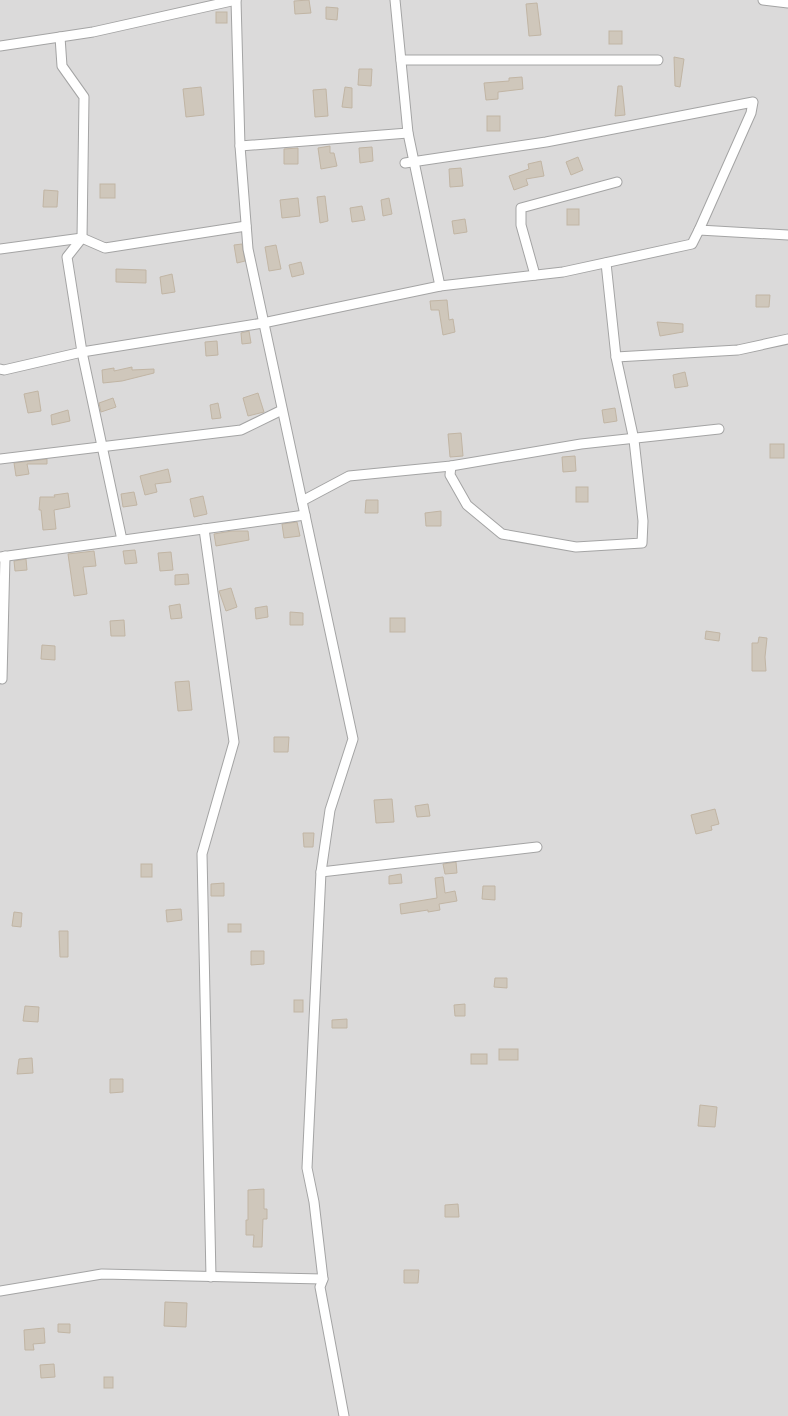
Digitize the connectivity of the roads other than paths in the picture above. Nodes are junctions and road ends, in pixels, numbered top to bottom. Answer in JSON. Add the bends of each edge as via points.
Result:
{"nodes":[{"id":1,"x":236,"y":0,"type":"edge"},
{"id":2,"x":395,"y":0,"type":"edge"},
{"id":3,"x":763,"y":0,"type":"edge"},
{"id":4,"x":788,"y":3,"type":"edge"},
{"id":5,"x":60,"y":37,"type":"junction"},
{"id":6,"x":0,"y":46,"type":"edge"},
{"id":7,"x":401,"y":60,"type":"junction"},
{"id":8,"x":658,"y":60,"type":"dead end"},
{"id":9,"x":408,"y":132,"type":"junction"},
{"id":10,"x":240,"y":146,"type":"junction"},
{"id":11,"x":409,"y":162,"type":"junction"},
{"id":12,"x":617,"y":182,"type":"dead end"},
{"id":13,"x":246,"y":226,"type":"junction"},
{"id":14,"x":699,"y":230,"type":"junction"},
{"id":15,"x":788,"y":235,"type":"edge"},
{"id":16,"x":82,"y":238,"type":"junction"},
{"id":17,"x":0,"y":249,"type":"edge"},
{"id":18,"x":606,"y":263,"type":"junction"},
{"id":19,"x":535,"y":275,"type":"junction"},
{"id":20,"x":440,"y":286,"type":"junction"},
{"id":21,"x":263,"y":323,"type":"junction"},
{"id":22,"x":788,"y":339,"type":"edge"},
{"id":23,"x":82,"y":352,"type":"junction"},
{"id":24,"x":616,"y":357,"type":"junction"},
{"id":25,"x":0,"y":369,"type":"edge"},
{"id":26,"x":282,"y":410,"type":"junction"},
{"id":27,"x":719,"y":429,"type":"dead end"},
{"id":28,"x":634,"y":440,"type":"junction"},
{"id":29,"x":101,"y":448,"type":"junction"},
{"id":30,"x":0,"y":459,"type":"edge"},
{"id":31,"x":451,"y":466,"type":"junction"},
{"id":32,"x":302,"y":501,"type":"junction"},
{"id":33,"x":305,"y":515,"type":"junction"},
{"id":34,"x":204,"y":529,"type":"junction"},
{"id":35,"x":122,"y":540,"type":"junction"},
{"id":36,"x":2,"y":556,"type":"edge"},
{"id":37,"x":0,"y":678,"type":"edge"},
{"id":38,"x":537,"y":847,"type":"dead end"},
{"id":39,"x":321,"y":872,"type":"junction"},
{"id":40,"x":211,"y":1277,"type":"junction"},
{"id":41,"x":323,"y":1279,"type":"junction"},
{"id":42,"x":0,"y":1291,"type":"edge"},
{"id":43,"x":344,"y":1416,"type":"edge"}],
"edges":[{"from":1,"to":5,"type":"street"},
{"from":1,"to":10,"type":"street"},
{"from":2,"to":7,"type":"street"},
{"from":3,"to":4,"type":"street"},
{"from":5,"to":6,"type":"street"},
{"from":5,"to":16,"type":"street","via":[[62,66],[84,97]]},
{"from":7,"to":8,"type":"street"},
{"from":7,"to":9,"type":"street"},
{"from":9,"to":10,"type":"street"},
{"from":9,"to":11,"type":"street"},
{"from":10,"to":13,"type":"street"},
{"from":11,"to":14,"type":"street","via":[[546,142],[753,102],[748,119]]},
{"from":11,"to":20,"type":"street"},
{"from":12,"to":19,"type":"street","via":[[521,208],[521,225]]},
{"from":13,"to":16,"type":"street","via":[[105,248]]},
{"from":13,"to":21,"type":"street","via":[[248,249]]},
{"from":14,"to":15,"type":"street"},
{"from":14,"to":18,"type":"street","via":[[692,244]]},
{"from":16,"to":17,"type":"street"},
{"from":16,"to":23,"type":"street","via":[[67,257]]},
{"from":18,"to":19,"type":"street"},
{"from":18,"to":24,"type":"street"},
{"from":19,"to":20,"type":"street"},
{"from":20,"to":21,"type":"street"},
{"from":21,"to":23,"type":"street"},
{"from":21,"to":26,"type":"street"},
{"from":22,"to":24,"type":"street","via":[[738,350]]},
{"from":23,"to":25,"type":"street"},
{"from":23,"to":29,"type":"street"},
{"from":24,"to":28,"type":"street"},
{"from":26,"to":29,"type":"street","via":[[242,430]]},
{"from":26,"to":32,"type":"street"},
{"from":27,"to":28,"type":"street"},
{"from":28,"to":31,"type":"street","via":[[581,444]]},
{"from":28,"to":31,"type":"street","via":[[643,521],[642,543],[576,547],[502,534],[467,504],[450,475]]},
{"from":29,"to":30,"type":"street"},
{"from":29,"to":35,"type":"street"},
{"from":31,"to":32,"type":"street","via":[[349,476]]},
{"from":32,"to":33,"type":"street"},
{"from":33,"to":34,"type":"street"},
{"from":33,"to":39,"type":"street","via":[[353,739],[330,810]]},
{"from":34,"to":35,"type":"street"},
{"from":34,"to":40,"type":"street","via":[[234,742],[202,854]]},
{"from":35,"to":36,"type":"street"},
{"from":36,"to":37,"type":"street"},
{"from":38,"to":39,"type":"street"},
{"from":39,"to":41,"type":"street","via":[[307,1168],[314,1202]]},
{"from":40,"to":41,"type":"street"},
{"from":40,"to":42,"type":"street","via":[[102,1274]]},
{"from":41,"to":43,"type":"street","via":[[320,1287]]}]}
